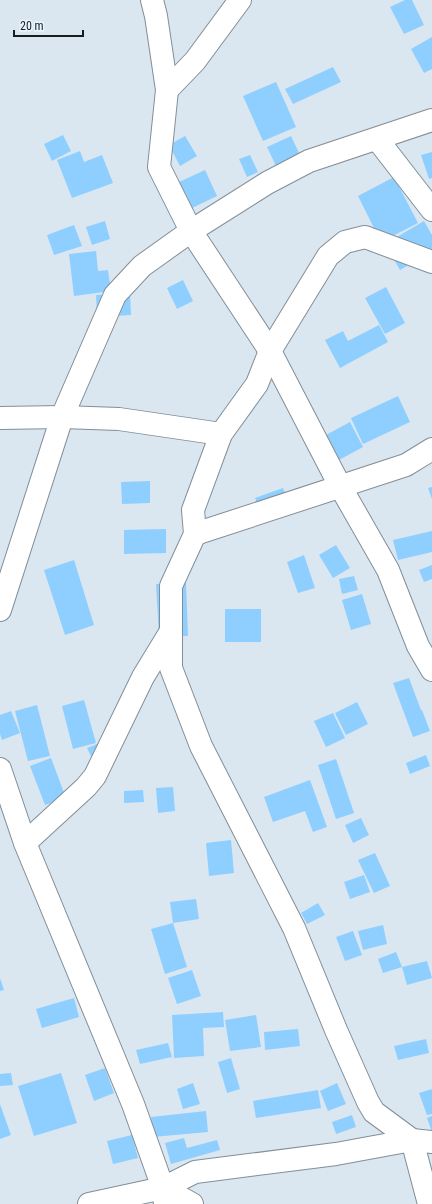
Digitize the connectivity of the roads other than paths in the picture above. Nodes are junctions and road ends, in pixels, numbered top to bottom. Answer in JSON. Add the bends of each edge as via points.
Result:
{"nodes":[{"id":1,"x":152,"y":0,"type":"edge"},
{"id":2,"x":240,"y":0,"type":"edge"},
{"id":3,"x":167,"y":90,"type":"junction"},
{"id":4,"x":432,"y":120,"type":"edge"},
{"id":5,"x":376,"y":139,"type":"junction"},
{"id":6,"x":432,"y":210,"type":"edge"},
{"id":7,"x":191,"y":231,"type":"junction"},
{"id":8,"x":432,"y":262,"type":"edge"},
{"id":9,"x":270,"y":351,"type":"junction"},
{"id":10,"x":62,"y":417,"type":"junction"},
{"id":11,"x":0,"y":418,"type":"edge"},
{"id":12,"x":221,"y":434,"type":"junction"},
{"id":13,"x":432,"y":449,"type":"edge"},
{"id":14,"x":340,"y":486,"type":"junction"},
{"id":15,"x":195,"y":534,"type":"junction"},
{"id":16,"x":0,"y":610,"type":"edge"},
{"id":17,"x":171,"y":631,"type":"junction"},
{"id":18,"x":432,"y":670,"type":"edge"},
{"id":19,"x":0,"y":769,"type":"edge"},
{"id":20,"x":25,"y":843,"type":"junction"},
{"id":21,"x":422,"y":1141,"type":"edge"},
{"id":22,"x":164,"y":1196,"type":"edge"},
{"id":23,"x":89,"y":1204,"type":"edge"},
{"id":24,"x":192,"y":1204,"type":"edge"},
{"id":25,"x":428,"y":1204,"type":"edge"}],
"edges":[{"from":1,"to":3,"type":"street"},
{"from":2,"to":3,"type":"street","via":[[195,61]]},
{"from":3,"to":7,"type":"street","via":[[159,167]]},
{"from":4,"to":5,"type":"street"},
{"from":5,"to":6,"type":"street"},
{"from":5,"to":7,"type":"street","via":[[309,161],[267,183]]},
{"from":7,"to":9,"type":"street"},
{"from":7,"to":10,"type":"street","via":[[142,266],[114,294]]},
{"from":8,"to":9,"type":"street","via":[[365,237],[345,242],[328,256]]},
{"from":9,"to":12,"type":"street","via":[[257,384]]},
{"from":9,"to":14,"type":"street"},
{"from":10,"to":11,"type":"street"},
{"from":10,"to":12,"type":"street","via":[[119,418]]},
{"from":10,"to":16,"type":"street"},
{"from":12,"to":15,"type":"street","via":[[193,510]]},
{"from":13,"to":14,"type":"street","via":[[406,464]]},
{"from":14,"to":15,"type":"street"},
{"from":14,"to":18,"type":"street","via":[[388,570],[418,646]]},
{"from":15,"to":17,"type":"street","via":[[171,586]]},
{"from":17,"to":20,"type":"street","via":[[143,677],[95,776],[86,788]]},
{"from":17,"to":21,"type":"street","via":[[171,668],[201,746],[294,928],[366,1097],[374,1112]]},
{"from":19,"to":20,"type":"street"},
{"from":20,"to":22,"type":"street","via":[[133,1104]]},
{"from":21,"to":22,"type":"street","via":[[195,1172]]},
{"from":21,"to":25,"type":"street"},
{"from":22,"to":23,"type":"street"},
{"from":22,"to":24,"type":"street"}]}
